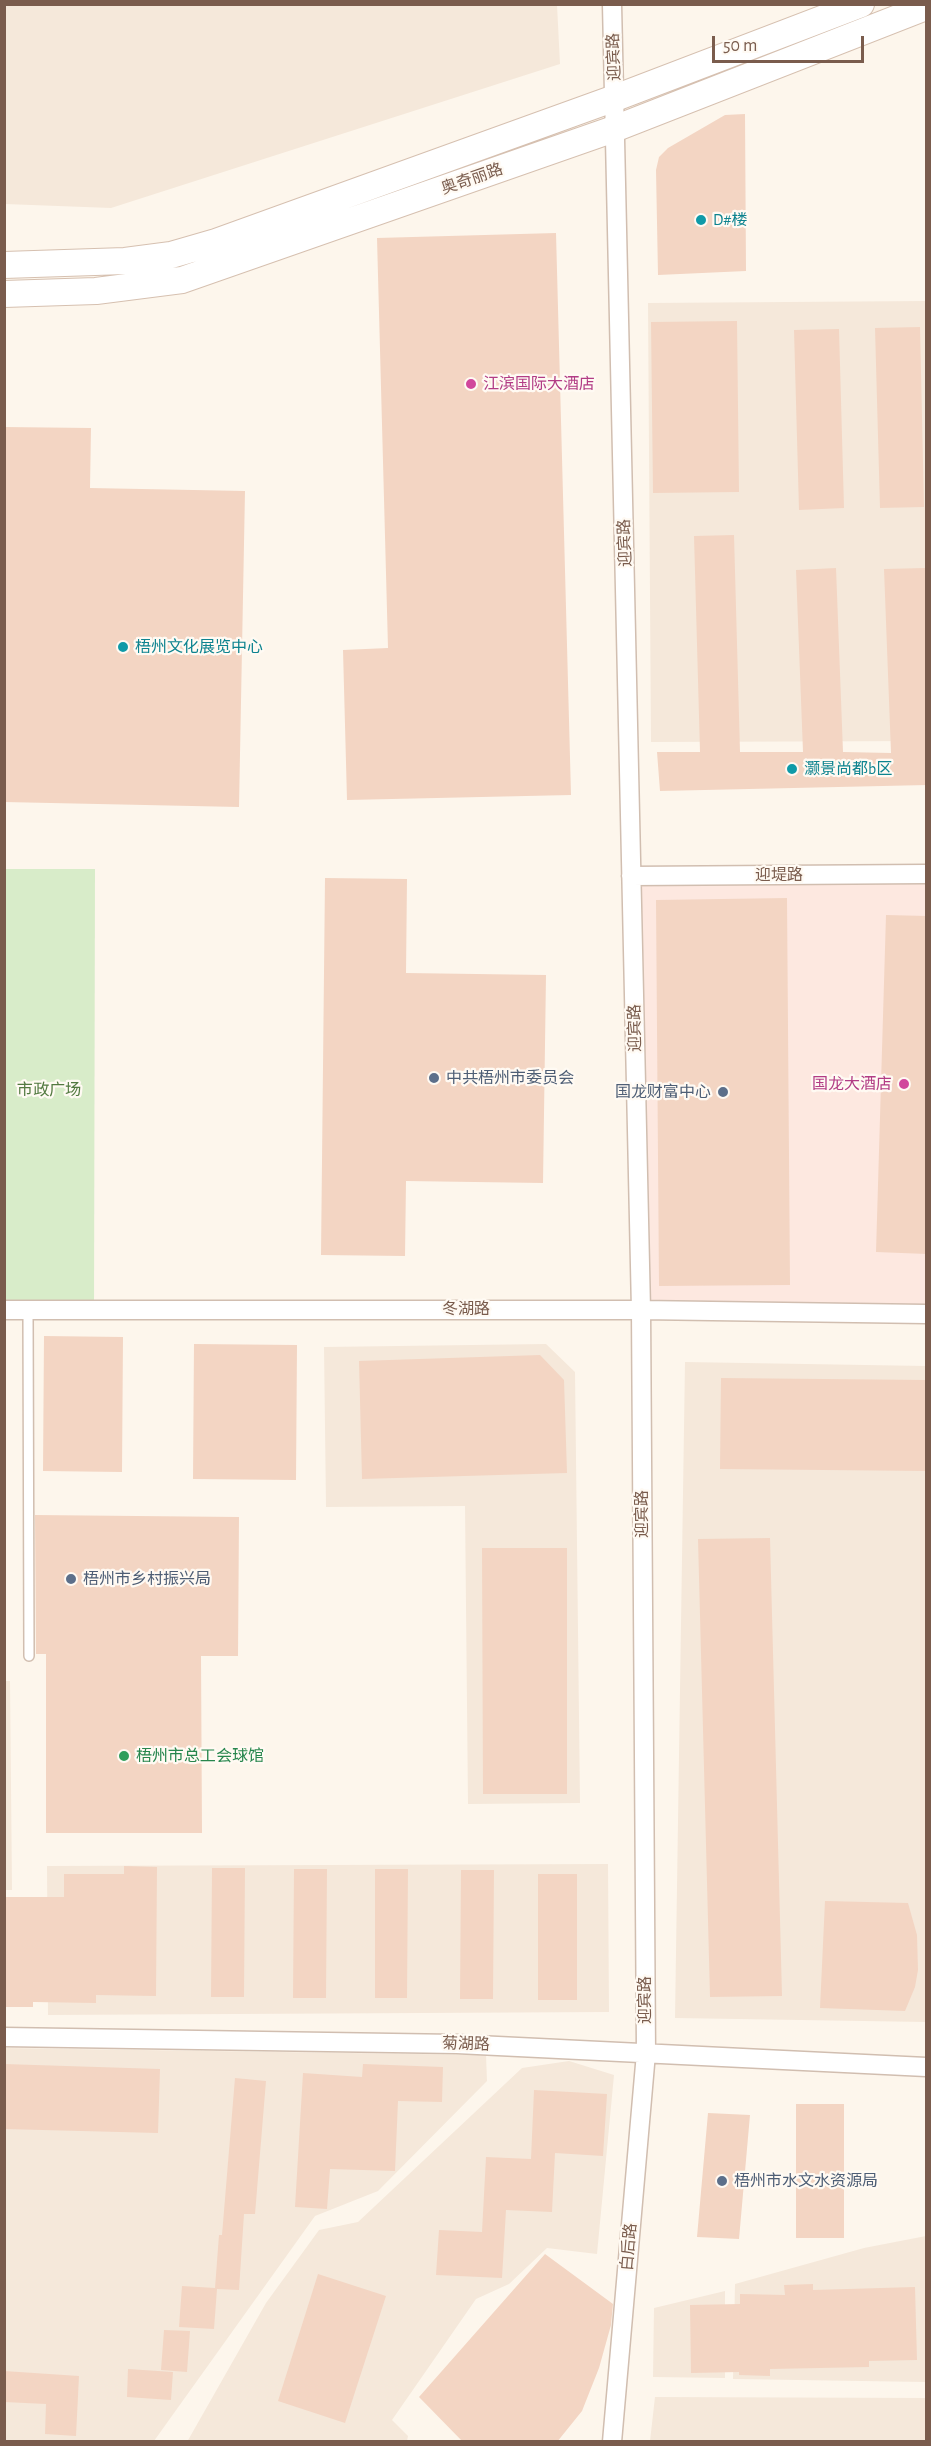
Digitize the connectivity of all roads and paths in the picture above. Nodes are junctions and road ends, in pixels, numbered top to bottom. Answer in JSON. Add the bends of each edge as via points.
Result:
{"nodes":[{"id":1,"x":612,"y":4,"type":"edge"},
{"id":2,"x":861,"y":4,"type":"edge"},
{"id":3,"x":927,"y":7,"type":"edge"},
{"id":4,"x":615,"y":98,"type":"junction"},
{"id":5,"x":614,"y":129,"type":"junction"},
{"id":6,"x":4,"y":265,"type":"edge"},
{"id":7,"x":4,"y":294,"type":"edge"},
{"id":8,"x":927,"y":874,"type":"edge"},
{"id":9,"x":631,"y":876,"type":"junction"},
{"id":10,"x":641,"y":1310,"type":"junction"},
{"id":11,"x":4,"y":1311,"type":"edge"},
{"id":12,"x":28,"y":1311,"type":"junction"},
{"id":13,"x":927,"y":1314,"type":"edge"},
{"id":14,"x":29,"y":1656,"type":"dead end"},
{"id":15,"x":4,"y":2037,"type":"edge"},
{"id":16,"x":645,"y":2053,"type":"junction"},
{"id":17,"x":927,"y":2067,"type":"edge"},
{"id":18,"x":612,"y":2442,"type":"edge"}],
"edges":[{"from":1,"to":4,"type":"street","name":"迎宾路"},
{"from":2,"to":4,"type":"main road","name":"奥奇丽路"},
{"from":3,"to":5,"type":"main road","name":"奥奇丽路"},
{"from":4,"to":5,"type":"street","name":"迎宾路"},
{"from":4,"to":6,"type":"main road","name":"奥奇丽路","via":[[171,255],[125,261]]},
{"from":5,"to":7,"type":"main road","name":"奥奇丽路","via":[[182,280],[96,291]]},
{"from":5,"to":9,"type":"street","name":"迎宾路"},
{"from":8,"to":9,"type":"street","name":"迎堤路"},
{"from":9,"to":10,"type":"street","name":"迎宾路"},
{"from":10,"to":12,"type":"street","name":"冬湖路"},
{"from":10,"to":13,"type":"street","name":"冬湖路"},
{"from":10,"to":16,"type":"street","name":"迎宾路"},
{"from":11,"to":12,"type":"street","name":"冬湖路"},
{"from":12,"to":14,"type":"lane"},
{"from":15,"to":16,"type":"street","name":"菊湖路","via":[[446,2043]]},
{"from":16,"to":17,"type":"street","name":"菊湖路"},
{"from":16,"to":18,"type":"street","name":"白后路"}]}
